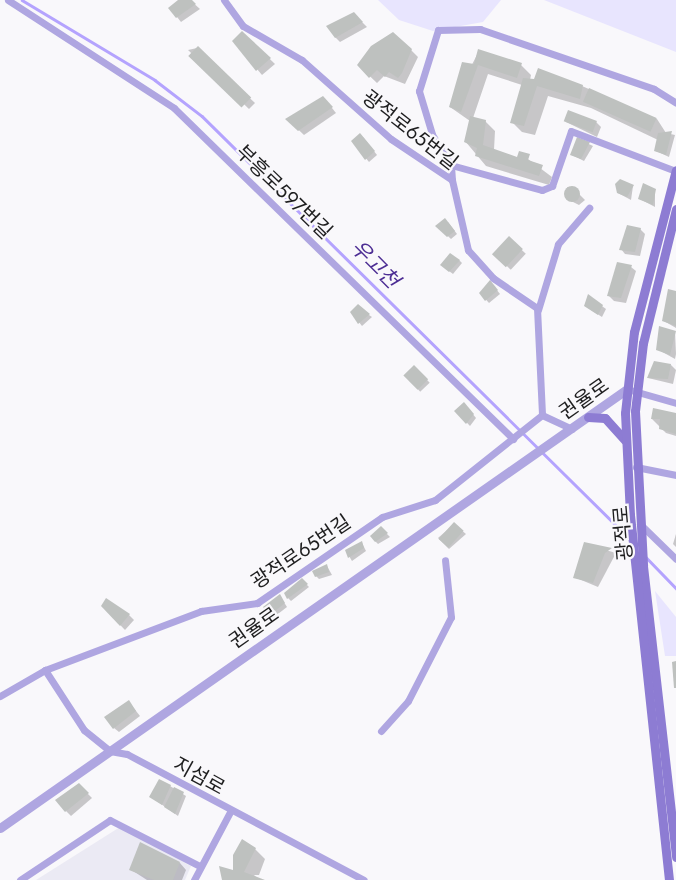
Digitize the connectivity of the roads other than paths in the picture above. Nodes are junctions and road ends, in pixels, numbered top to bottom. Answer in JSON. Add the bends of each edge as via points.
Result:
{"nodes":[{"id":1,"x":8,"y":0,"type":"edge"},
{"id":2,"x":224,"y":0,"type":"edge"},
{"id":3,"x":676,"y":103,"type":"edge"},
{"id":4,"x":451,"y":165,"type":"junction"},
{"id":5,"x":676,"y":170,"type":"edge"},
{"id":6,"x":452,"y":180,"type":"junction"},
{"id":7,"x":589,"y":208,"type":"dead end"},
{"id":8,"x":676,"y":209,"type":"edge"},
{"id":9,"x":672,"y":236,"type":"edge"},
{"id":10,"x":538,"y":311,"type":"junction"},
{"id":11,"x":628,"y":390,"type":"junction"},
{"id":12,"x":637,"y":392,"type":"junction"},
{"id":13,"x":676,"y":403,"type":"edge"},
{"id":14,"x":542,"y":414,"type":"junction"},
{"id":15,"x":588,"y":417,"type":"junction"},
{"id":16,"x":572,"y":429,"type":"junction"},
{"id":17,"x":515,"y":437,"type":"junction"},
{"id":18,"x":626,"y":449,"type":"junction"},
{"id":19,"x":636,"y":468,"type":"junction"},
{"id":20,"x":676,"y":475,"type":"edge"},
{"id":21,"x":637,"y":527,"type":"junction"},
{"id":22,"x":676,"y":559,"type":"edge"},
{"id":23,"x":445,"y":560,"type":"dead end"},
{"id":24,"x":640,"y":566,"type":"junction"},
{"id":25,"x":45,"y":670,"type":"junction"},
{"id":26,"x":0,"y":696,"type":"edge"},
{"id":27,"x":381,"y":730,"type":"dead end"},
{"id":28,"x":110,"y":751,"type":"junction"},
{"id":29,"x":230,"y":812,"type":"junction"},
{"id":30,"x":0,"y":828,"type":"edge"},
{"id":31,"x":676,"y":856,"type":"edge"},
{"id":32,"x":200,"y":866,"type":"junction"},
{"id":33,"x":20,"y":880,"type":"edge"},
{"id":34,"x":194,"y":880,"type":"edge"},
{"id":35,"x":364,"y":880,"type":"edge"},
{"id":36,"x":669,"y":880,"type":"edge"}],
"edges":[{"from":1,"to":17,"type":"street","name":"부흥로597번길","via":[[174,108]]},
{"from":2,"to":6,"type":"street","name":"광적로65번길","via":[[243,26],[302,60],[391,138]]},
{"from":3,"to":4,"type":"street","via":[[654,89],[480,29],[438,30],[419,91],[432,134]]},
{"from":4,"to":5,"type":"street","via":[[542,190],[552,186],[570,131]]},
{"from":4,"to":6,"type":"street"},
{"from":5,"to":11,"type":"main road","name":"광적로","via":[[647,271]]},
{"from":6,"to":10,"type":"street","name":"광적로65번길","via":[[468,250],[493,278]]},
{"from":7,"to":10,"type":"street","via":[[558,244]]},
{"from":8,"to":9,"type":"main road","name":"광적로"},
{"from":9,"to":12,"type":"main road","name":"광적로"},
{"from":10,"to":14,"type":"street"},
{"from":11,"to":12,"type":"street"},
{"from":11,"to":15,"type":"street","name":"권율로"},
{"from":11,"to":18,"type":"main road","name":"광적로"},
{"from":12,"to":13,"type":"street"},
{"from":12,"to":19,"type":"main road","name":"광적로"},
{"from":14,"to":16,"type":"street"},
{"from":14,"to":17,"type":"street","name":"광적로65번길"},
{"from":15,"to":16,"type":"street","name":"권율로"},
{"from":15,"to":18,"type":"main road","via":[[597,416],[614,425]]},
{"from":16,"to":28,"type":"street","name":"권율로"},
{"from":17,"to":25,"type":"street","name":"광적로65번길","via":[[435,500],[382,517],[256,603],[201,611]]},
{"from":18,"to":21,"type":"main road","name":"광적로"},
{"from":19,"to":20,"type":"street"},
{"from":19,"to":21,"type":"main road","name":"광적로"},
{"from":21,"to":22,"type":"street"},
{"from":21,"to":24,"type":"main road"},
{"from":23,"to":27,"type":"street","via":[[451,617],[408,701]]},
{"from":24,"to":31,"type":"main road","name":"광적로"},
{"from":24,"to":36,"type":"main road","name":"광적로"},
{"from":25,"to":26,"type":"street","name":"광적로65번길"},
{"from":25,"to":28,"type":"street","name":"지섬로","via":[[84,730]]},
{"from":28,"to":29,"type":"street","name":"지섬로","via":[[127,754]]},
{"from":28,"to":30,"type":"street","name":"권율로"},
{"from":29,"to":32,"type":"street"},
{"from":29,"to":35,"type":"street","name":"지섬로"},
{"from":32,"to":33,"type":"street","via":[[110,820]]},
{"from":32,"to":34,"type":"street"}]}
